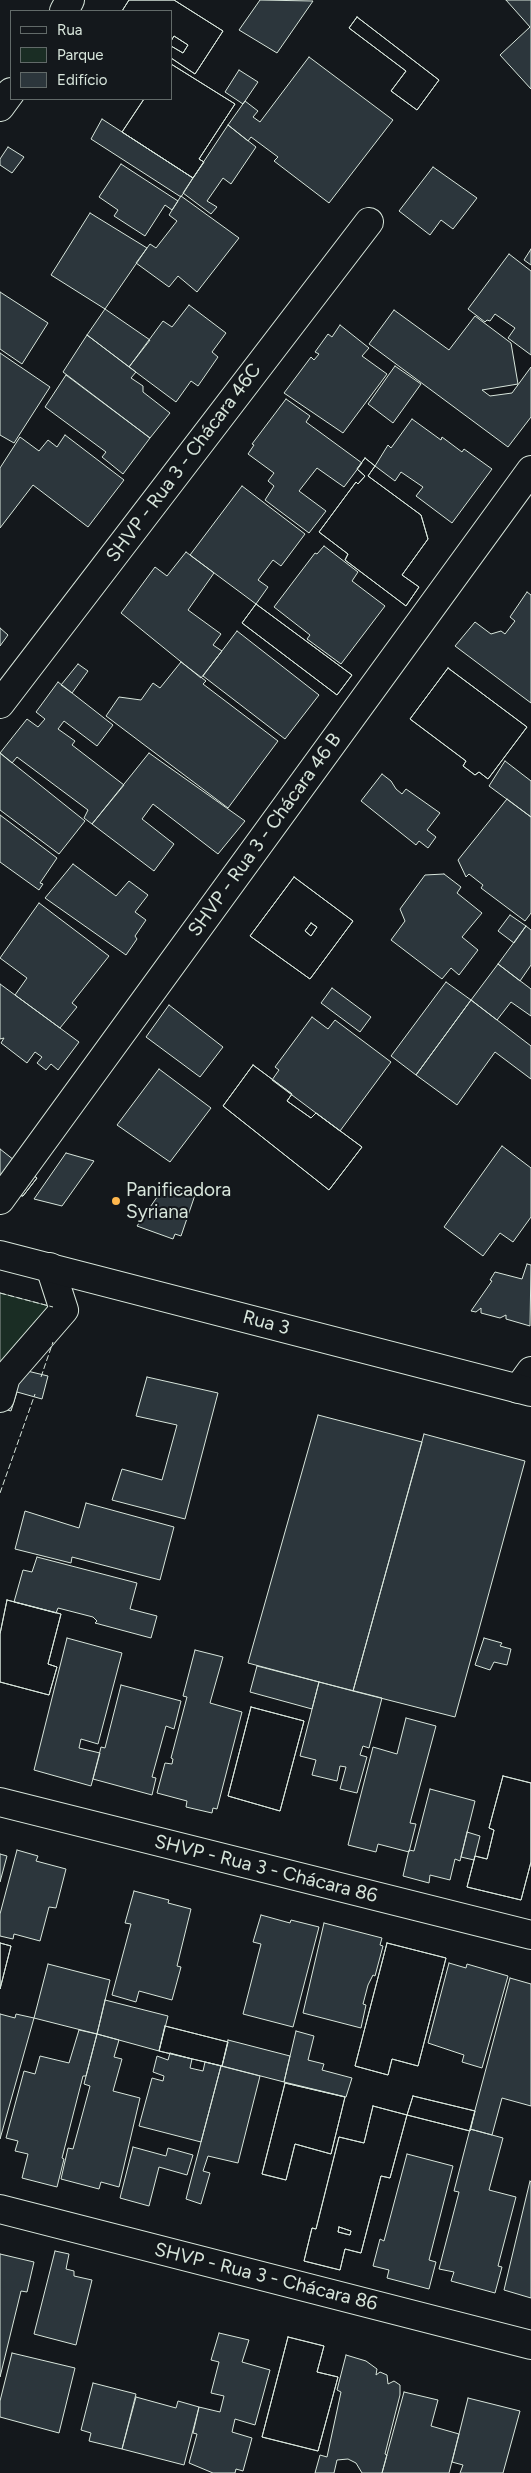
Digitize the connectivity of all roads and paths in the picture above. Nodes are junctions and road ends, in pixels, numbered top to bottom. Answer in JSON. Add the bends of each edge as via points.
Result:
{"nodes":[{"id":1,"x":10,"y":93,"type":"edge"},
{"id":2,"x":0,"y":107,"type":"edge"},
{"id":3,"x":369,"y":222,"type":"dead end"},
{"id":4,"x":531,"y":470,"type":"edge"},
{"id":5,"x":0,"y":704,"type":"edge"},
{"id":6,"x":0,"y":1200,"type":"edge"},
{"id":7,"x":0,"y":1255,"type":"edge"},
{"id":8,"x":50,"y":1266,"type":"junction"},
{"id":9,"x":526,"y":1384,"type":"edge"},
{"id":10,"x":0,"y":1398,"type":"edge"},
{"id":11,"x":0,"y":1802,"type":"edge"},
{"id":12,"x":531,"y":1935,"type":"edge"},
{"id":13,"x":0,"y":2209,"type":"edge"},
{"id":14,"x":531,"y":2345,"type":"edge"}],
"edges":[{"from":1,"to":2,"type":"street"},
{"from":3,"to":5,"type":"street","name":"SHVP - Rua 3 - Chácara 46C"},
{"from":4,"to":6,"type":"street","name":"SHVP - Rua 3 - Chácara 46 B"},
{"from":7,"to":8,"type":"street","name":"Rua 3"},
{"from":8,"to":9,"type":"street","name":"Rua 3"},
{"from":8,"to":10,"type":"street","via":[[64,1310],[6,1377]]},
{"from":11,"to":12,"type":"street","name":"SHVP - Rua 3 - Chácara 86"},
{"from":13,"to":14,"type":"street","name":"SHVP - Rua 3 - Chácara 86"}]}
